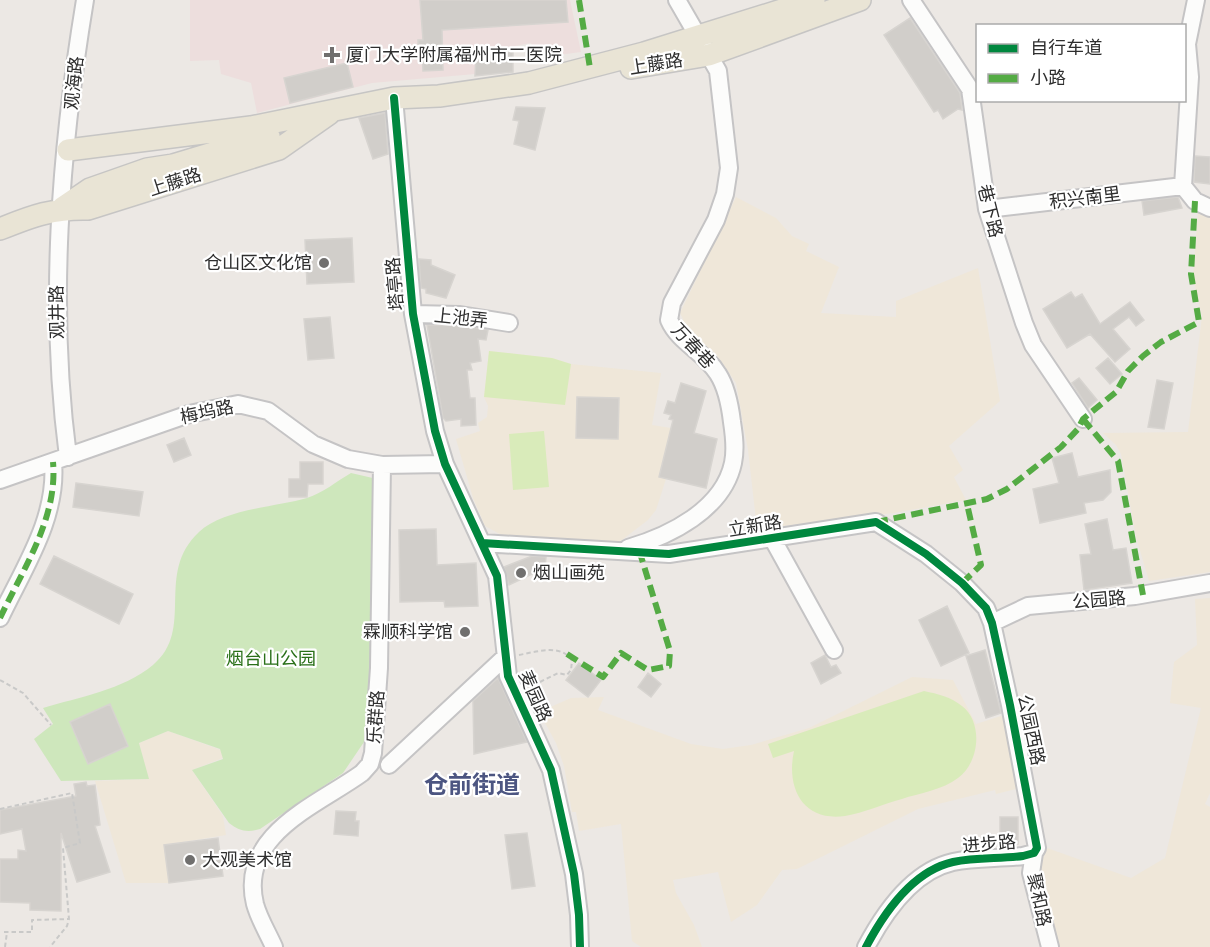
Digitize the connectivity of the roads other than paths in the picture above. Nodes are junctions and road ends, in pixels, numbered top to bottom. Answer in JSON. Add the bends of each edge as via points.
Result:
{"nodes":[{"id":1,"x":85,"y":0,"type":"edge"},
{"id":2,"x":677,"y":0,"type":"edge"},
{"id":3,"x":814,"y":0,"type":"edge"},
{"id":4,"x":860,"y":0,"type":"edge"},
{"id":5,"x":911,"y":0,"type":"edge"},
{"id":6,"x":1196,"y":0,"type":"edge"},
{"id":7,"x":703,"y":46,"type":"junction"},
{"id":8,"x":1187,"y":66,"type":"edge"},
{"id":9,"x":970,"y":76,"type":"edge"},
{"id":10,"x":1186,"y":96,"type":"edge"},
{"id":11,"x":394,"y":98,"type":"junction"},
{"id":12,"x":1186,"y":102,"type":"edge"},
{"id":13,"x":340,"y":107,"type":"junction"},
{"id":14,"x":183,"y":137,"type":"junction"},
{"id":15,"x":67,"y":158,"type":"junction"},
{"id":16,"x":147,"y":169,"type":"junction"},
{"id":17,"x":1183,"y":186,"type":"junction"},
{"id":18,"x":62,"y":208,"type":"junction"},
{"id":19,"x":1210,"y":208,"type":"edge"},
{"id":20,"x":987,"y":209,"type":"junction"},
{"id":21,"x":0,"y":229,"type":"edge"},
{"id":22,"x":413,"y":314,"type":"junction"},
{"id":23,"x":508,"y":323,"type":"dead end"},
{"id":24,"x":1083,"y":419,"type":"dead end"},
{"id":25,"x":61,"y":460,"type":"junction"},
{"id":26,"x":445,"y":464,"type":"junction"},
{"id":27,"x":382,"y":465,"type":"junction"},
{"id":28,"x":0,"y":480,"type":"edge"},
{"id":29,"x":772,"y":538,"type":"junction"},
{"id":30,"x":482,"y":543,"type":"junction"},
{"id":31,"x":618,"y":551,"type":"junction"},
{"id":32,"x":1210,"y":583,"type":"edge"},
{"id":33,"x":0,"y":618,"type":"edge"},
{"id":34,"x":992,"y":623,"type":"junction"},
{"id":35,"x":834,"y":650,"type":"dead end"},
{"id":36,"x":505,"y":657,"type":"junction"},
{"id":37,"x":389,"y":765,"type":"dead end"},
{"id":38,"x":1036,"y":848,"type":"junction"},
{"id":39,"x":274,"y":947,"type":"edge"},
{"id":40,"x":580,"y":947,"type":"edge"},
{"id":41,"x":866,"y":947,"type":"edge"},
{"id":42,"x":1050,"y":947,"type":"edge"}],
"edges":[{"from":1,"to":15,"type":"street","name":"观海路"},
{"from":2,"to":7,"type":"street"},
{"from":3,"to":7,"type":"main road"},
{"from":4,"to":7,"type":"main road"},
{"from":5,"to":9,"type":"street","name":"巷下路"},
{"from":6,"to":8,"type":"street"},
{"from":7,"to":11,"type":"main road","via":[[529,84]]},
{"from":7,"to":31,"type":"street","name":"万春巷","via":[[720,77],[728,180],[716,220],[672,303],[669,320],[679,336],[703,354],[721,379],[729,403],[734,462],[721,490],[702,511],[670,531]]},
{"from":8,"to":10,"type":"street"},
{"from":9,"to":20,"type":"street","name":"巷下路"},
{"from":11,"to":13,"type":"main road"},
{"from":11,"to":22,"type":"street","name":"塔亭路"},
{"from":12,"to":17,"type":"street"},
{"from":13,"to":14,"type":"main road"},
{"from":13,"to":16,"type":"main road","via":[[256,141]]},
{"from":13,"to":18,"type":"main road","name":"上藤路","via":[[279,149],[88,210]]},
{"from":14,"to":15,"type":"main road"},
{"from":14,"to":16,"type":"main road"},
{"from":15,"to":18,"type":"street","name":"观井路"},
{"from":16,"to":18,"type":"main road","via":[[90,189]]},
{"from":17,"to":19,"type":"street","via":[[1195,201]]},
{"from":17,"to":20,"type":"street","name":"积兴南里"},
{"from":18,"to":21,"type":"main road","name":"上藤路"},
{"from":18,"to":25,"type":"street","name":"观井路","via":[[57,253]]},
{"from":20,"to":24,"type":"street","name":"巷下路","via":[[1030,338]]},
{"from":22,"to":23,"type":"street","name":"上池弄","via":[[460,315]]},
{"from":22,"to":26,"type":"street","name":"塔亭路"},
{"from":25,"to":27,"type":"street","name":"梅坞路","via":[[189,414],[238,404],[268,411],[313,444],[339,456]]},
{"from":25,"to":28,"type":"street","name":"梅坞路"},
{"from":25,"to":33,"type":"street","name":"观井路","via":[[46,520]]},
{"from":26,"to":27,"type":"street","name":"梅坞路"},
{"from":26,"to":30,"type":"street","name":"麦园路"},
{"from":27,"to":39,"type":"street","name":"乐群路","via":[[374,753],[362,773],[284,825],[264,848],[256,869],[254,897]]},
{"from":29,"to":31,"type":"street","name":"立新路","via":[[682,553]]},
{"from":29,"to":34,"type":"street","name":"立新路","via":[[876,522],[900,535],[962,583],[986,608]]},
{"from":29,"to":35,"type":"street"},
{"from":30,"to":31,"type":"street","name":"立新路"},
{"from":30,"to":36,"type":"street","name":"麦园路","via":[[499,584]]},
{"from":32,"to":34,"type":"street","name":"公园路","via":[[1135,596],[1028,606]]},
{"from":34,"to":38,"type":"street","name":"公园西路"},
{"from":36,"to":37,"type":"street"},
{"from":36,"to":40,"type":"street","name":"麦园路","via":[[511,685],[551,770],[574,874]]},
{"from":38,"to":41,"type":"street","name":"进步路","via":[[952,862],[929,872],[892,907]]},
{"from":38,"to":42,"type":"street","name":"聚和路","via":[[1031,873]]}]}
